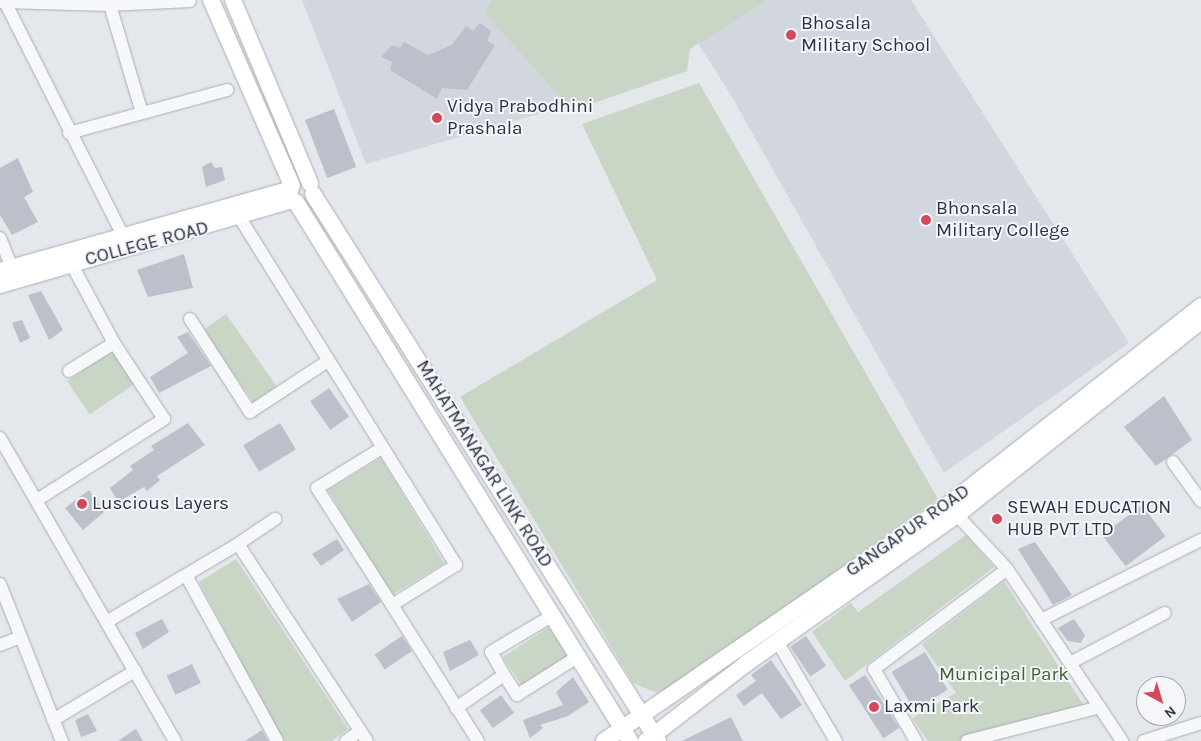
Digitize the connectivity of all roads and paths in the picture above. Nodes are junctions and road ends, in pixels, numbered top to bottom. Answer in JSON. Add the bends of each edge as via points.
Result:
{"nodes":[{"id":1,"x":211,"y":0,"type":"edge"},
{"id":2,"x":233,"y":0,"type":"edge"},
{"id":3,"x":190,"y":1,"type":"edge"},
{"id":4,"x":2,"y":2,"type":"edge"},
{"id":5,"x":110,"y":6,"type":"junction"},
{"id":6,"x":227,"y":90,"type":"dead end"},
{"id":7,"x":142,"y":112,"type":"junction"},
{"id":8,"x":69,"y":133,"type":"junction"},
{"id":9,"x":311,"y":189,"type":"junction"},
{"id":10,"x":293,"y":194,"type":"junction"},
{"id":11,"x":240,"y":218,"type":"junction"},
{"id":12,"x":0,"y":238,"type":"edge"},
{"id":13,"x":124,"y":238,"type":"junction"},
{"id":14,"x":72,"y":265,"type":"junction"},
{"id":15,"x":6,"y":269,"type":"edge"},
{"id":16,"x":0,"y":285,"type":"edge"},
{"id":17,"x":1201,"y":306,"type":"edge"},
{"id":18,"x":190,"y":319,"type":"dead end"},
{"id":19,"x":1201,"y":321,"type":"edge"},
{"id":20,"x":114,"y":344,"type":"junction"},
{"id":21,"x":328,"y":361,"type":"junction"},
{"id":22,"x":69,"y":371,"type":"dead end"},
{"id":23,"x":0,"y":438,"type":"edge"},
{"id":24,"x":382,"y":448,"type":"junction"},
{"id":25,"x":1173,"y":462,"type":"dead end"},
{"id":26,"x":37,"y":500,"type":"junction"},
{"id":27,"x":1201,"y":501,"type":"edge"},
{"id":28,"x":956,"y":515,"type":"junction"},
{"id":29,"x":276,"y":520,"type":"dead end"},
{"id":30,"x":1201,"y":540,"type":"edge"},
{"id":31,"x":238,"y":544,"type":"junction"},
{"id":32,"x":1007,"y":569,"type":"junction"},
{"id":33,"x":187,"y":577,"type":"junction"},
{"id":34,"x":0,"y":584,"type":"edge"},
{"id":35,"x":392,"y":605,"type":"junction"},
{"id":36,"x":1166,"y":613,"type":"dead end"},
{"id":37,"x":550,"y":617,"type":"junction"},
{"id":38,"x":1041,"y":620,"type":"junction"},
{"id":39,"x":108,"y":621,"type":"junction"},
{"id":40,"x":20,"y":637,"type":"junction"},
{"id":41,"x":778,"y":641,"type":"junction"},
{"id":42,"x":0,"y":645,"type":"edge"},
{"id":43,"x":577,"y":657,"type":"junction"},
{"id":44,"x":1070,"y":663,"type":"junction"},
{"id":45,"x":135,"y":671,"type":"junction"},
{"id":46,"x":504,"y":675,"type":"junction"},
{"id":47,"x":1100,"y":707,"type":"junction"},
{"id":48,"x":456,"y":708,"type":"junction"},
{"id":49,"x":642,"y":714,"type":"junction"},
{"id":50,"x":53,"y":720,"type":"junction"},
{"id":51,"x":1201,"y":723,"type":"edge"},
{"id":52,"x":620,"y":726,"type":"junction"},
{"id":53,"x":363,"y":736,"type":"edge"},
{"id":54,"x":653,"y":739,"type":"edge"},
{"id":55,"x":62,"y":741,"type":"edge"},
{"id":56,"x":175,"y":741,"type":"edge"},
{"id":57,"x":277,"y":741,"type":"edge"},
{"id":58,"x":346,"y":741,"type":"edge"},
{"id":59,"x":478,"y":741,"type":"edge"},
{"id":60,"x":604,"y":741,"type":"edge"},
{"id":61,"x":630,"y":741,"type":"edge"},
{"id":62,"x":836,"y":741,"type":"edge"},
{"id":63,"x":916,"y":741,"type":"edge"},
{"id":64,"x":967,"y":741,"type":"edge"},
{"id":65,"x":1122,"y":741,"type":"edge"},
{"id":66,"x":1144,"y":741,"type":"edge"}],
"edges":[{"from":1,"to":10,"type":"main road","name":"MAHATMANAGAR LINK ROAD"},
{"from":2,"to":9,"type":"main road","name":"MAHATMANAGAR LINK ROAD"},
{"from":3,"to":5,"type":"street"},
{"from":4,"to":5,"type":"street"},
{"from":4,"to":8,"type":"street"},
{"from":5,"to":7,"type":"street"},
{"from":6,"to":7,"type":"street"},
{"from":7,"to":8,"type":"street"},
{"from":8,"to":13,"type":"street"},
{"from":9,"to":10,"type":"main road","via":[[299,181]]},
{"from":9,"to":49,"type":"main road","name":"MAHATMANAGAR LINK ROAD"},
{"from":10,"to":11,"type":"main road","name":"COLLEGE ROAD"},
{"from":10,"to":13,"type":"main road","name":"COLLEGE ROAD"},
{"from":10,"to":37,"type":"main road","name":"MAHATMANAGAR LINK ROAD"},
{"from":11,"to":14,"type":"main road","name":"COLLEGE ROAD"},
{"from":11,"to":21,"type":"street"},
{"from":12,"to":15,"type":"street"},
{"from":13,"to":15,"type":"main road","name":"COLLEGE ROAD"},
{"from":14,"to":16,"type":"main road","name":"COLLEGE ROAD"},
{"from":14,"to":20,"type":"street"},
{"from":17,"to":49,"type":"main road","name":"GANGAPUR ROAD","via":[[950,504]]},
{"from":18,"to":21,"type":"street","via":[[250,412]]},
{"from":19,"to":28,"type":"main road","name":"GANGAPUR ROAD"},
{"from":20,"to":22,"type":"street"},
{"from":20,"to":26,"type":"street","via":[[164,419]]},
{"from":21,"to":24,"type":"street"},
{"from":23,"to":26,"type":"street"},
{"from":24,"to":35,"type":"street","via":[[456,565]]},
{"from":24,"to":35,"type":"street","via":[[317,488]]},
{"from":25,"to":27,"type":"street"},
{"from":26,"to":39,"type":"street"},
{"from":28,"to":32,"type":"street"},
{"from":28,"to":41,"type":"main road","name":"GANGAPUR ROAD"},
{"from":29,"to":31,"type":"street"},
{"from":30,"to":38,"type":"street"},
{"from":31,"to":33,"type":"street"},
{"from":31,"to":53,"type":"street"},
{"from":32,"to":38,"type":"street"},
{"from":32,"to":63,"type":"street","via":[[874,669]]},
{"from":33,"to":39,"type":"street"},
{"from":33,"to":57,"type":"street"},
{"from":34,"to":40,"type":"street"},
{"from":35,"to":48,"type":"street"},
{"from":36,"to":44,"type":"street"},
{"from":37,"to":43,"type":"main road","name":"MAHATMANAGAR LINK ROAD"},
{"from":37,"to":46,"type":"street","via":[[491,652]]},
{"from":38,"to":44,"type":"street"},
{"from":39,"to":45,"type":"street"},
{"from":40,"to":42,"type":"street"},
{"from":40,"to":50,"type":"street"},
{"from":41,"to":54,"type":"main road","name":"GANGAPUR ROAD"},
{"from":41,"to":62,"type":"street"},
{"from":43,"to":46,"type":"street","via":[[517,694]]},
{"from":43,"to":52,"type":"main road","name":"MAHATMANAGAR LINK ROAD"},
{"from":44,"to":47,"type":"street"},
{"from":45,"to":50,"type":"street"},
{"from":45,"to":56,"type":"street"},
{"from":46,"to":48,"type":"street"},
{"from":47,"to":64,"type":"street"},
{"from":47,"to":65,"type":"street"},
{"from":48,"to":59,"type":"street"},
{"from":49,"to":52,"type":"main road","name":"GANGAPUR ROAD"},
{"from":49,"to":54,"type":"main road","name":"MAHATMANAGAR LINK ROAD"},
{"from":50,"to":55,"type":"street"},
{"from":51,"to":66,"type":"street"},
{"from":52,"to":60,"type":"main road","name":"GANGAPUR ROAD"},
{"from":52,"to":61,"type":"main road","name":"MAHATMANAGAR LINK ROAD"},
{"from":53,"to":58,"type":"street"}]}
